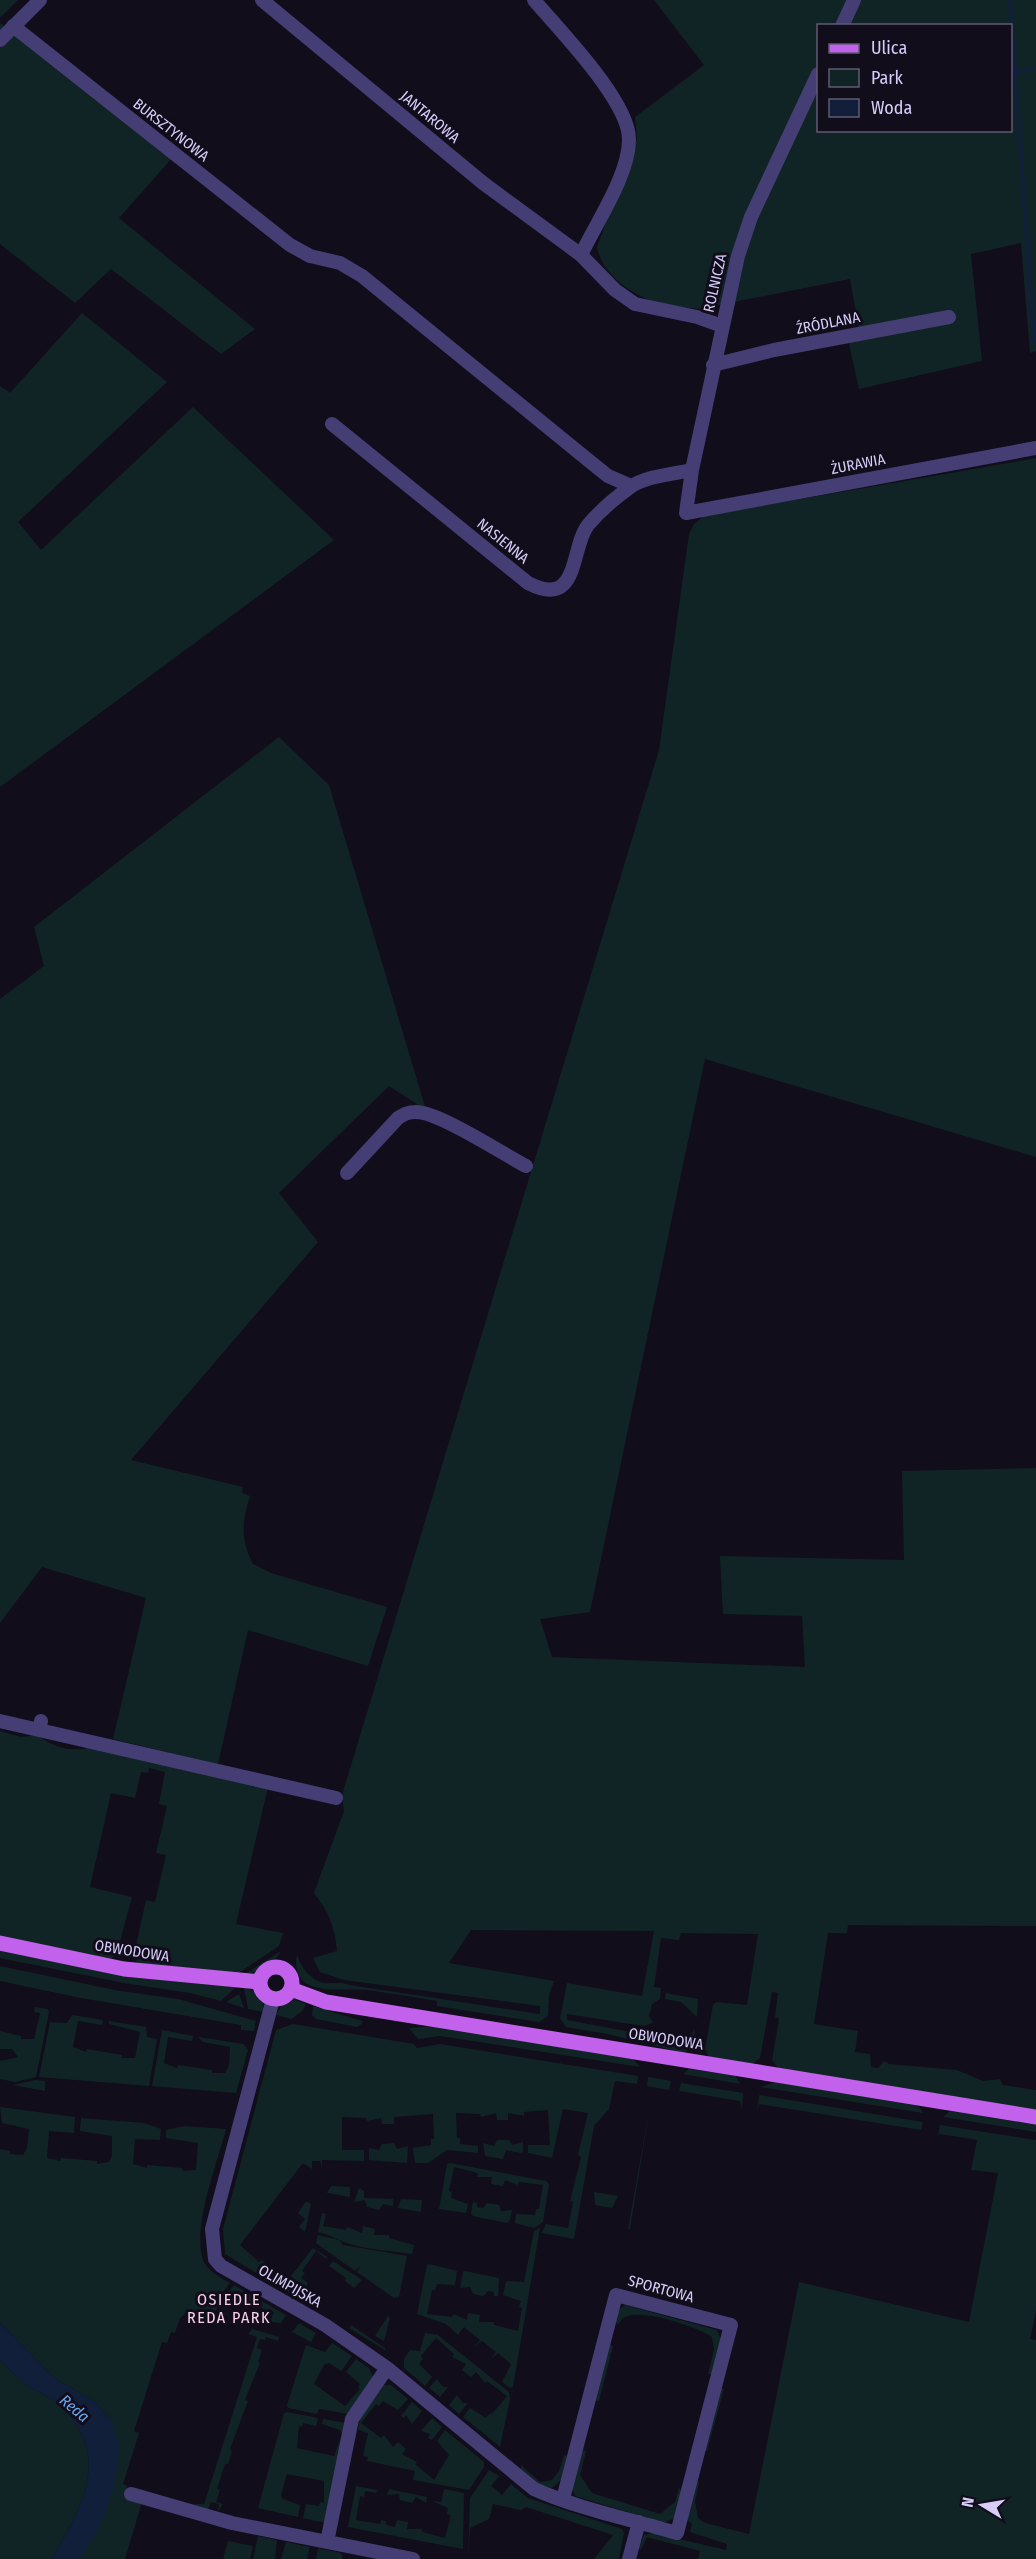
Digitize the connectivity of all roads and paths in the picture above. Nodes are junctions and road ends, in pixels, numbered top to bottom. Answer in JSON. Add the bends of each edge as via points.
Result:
{"nodes":[{"id":1,"x":40,"y":0,"type":"edge"},
{"id":2,"x":261,"y":0,"type":"edge"},
{"id":3,"x":534,"y":0,"type":"edge"},
{"id":4,"x":854,"y":0,"type":"edge"},
{"id":5,"x":843,"y":24,"type":"edge"},
{"id":6,"x":14,"y":26,"type":"junction"},
{"id":7,"x":0,"y":40,"type":"edge"},
{"id":8,"x":817,"y":78,"type":"edge"},
{"id":9,"x":581,"y":255,"type":"junction"},
{"id":10,"x":949,"y":317,"type":"dead end"},
{"id":11,"x":722,"y":326,"type":"junction"},
{"id":12,"x":713,"y":365,"type":"junction"},
{"id":13,"x":332,"y":424,"type":"dead end"},
{"id":14,"x":1036,"y":448,"type":"edge"},
{"id":15,"x":692,"y":470,"type":"junction"},
{"id":16,"x":632,"y":486,"type":"junction"},
{"id":17,"x":686,"y":513,"type":"joint"},
{"id":18,"x":526,"y":1166,"type":"dead end"},
{"id":19,"x":347,"y":1173,"type":"dead end"},
{"id":20,"x":0,"y":1721,"type":"edge"},
{"id":21,"x":336,"y":1798,"type":"dead end"},
{"id":22,"x":0,"y":1943,"type":"edge"},
{"id":23,"x":260,"y":1982,"type":"junction"},
{"id":24,"x":291,"y":1989,"type":"junction"},
{"id":25,"x":273,"y":2000,"type":"junction"},
{"id":26,"x":1036,"y":2117,"type":"edge"},
{"id":27,"x":387,"y":2368,"type":"junction"},
{"id":28,"x":131,"y":2494,"type":"dead end"},
{"id":29,"x":563,"y":2499,"type":"junction"},
{"id":30,"x":639,"y":2522,"type":"junction"},
{"id":31,"x":327,"y":2542,"type":"junction"},
{"id":32,"x":413,"y":2559,"type":"edge"},
{"id":33,"x":629,"y":2559,"type":"edge"}],
"edges":[{"from":1,"to":6,"type":"street"},
{"from":2,"to":9,"type":"street","name":"JANTAROWA","via":[[483,183]]},
{"from":3,"to":9,"type":"street","via":[[616,99],[626,122],[629,139],[623,169]]},
{"from":4,"to":5,"type":"street"},
{"from":6,"to":7,"type":"street"},
{"from":6,"to":16,"type":"street","name":"BURSZTYNOWA","via":[[290,245],[310,256],[340,263],[362,276],[592,464]]},
{"from":8,"to":11,"type":"street","name":"ROLNICZA","via":[[751,218]]},
{"from":9,"to":11,"type":"street","name":"JANTAROWA","via":[[615,290],[635,304]]},
{"from":10,"to":12,"type":"street","name":"ŹRÓDLANA"},
{"from":11,"to":12,"type":"street","name":"ROLNICZA"},
{"from":12,"to":15,"type":"street","name":"ROLNICZA"},
{"from":13,"to":16,"type":"street","name":"NASIENNA","via":[[541,590],[557,588],[567,580],[586,527]]},
{"from":14,"to":17,"type":"street","name":"ŻURAWIA"},
{"from":15,"to":16,"type":"street","name":"NASIENNA"},
{"from":15,"to":17,"type":"street","name":"ROLNICZA"},
{"from":18,"to":19,"type":"street","via":[[456,1127],[417,1112],[398,1118]]},
{"from":20,"to":21,"type":"street","via":[[40,1726]]},
{"from":22,"to":23,"type":"main road","name":"OBWODOWA","via":[[146,1973]]},
{"from":23,"to":24,"type":"main road","via":[[267,1970],[281,1968],[292,1979]]},
{"from":23,"to":25,"type":"main road","via":[[264,1994]]},
{"from":24,"to":25,"type":"main road","via":[[284,1998]]},
{"from":24,"to":26,"type":"main road","name":"OBWODOWA","via":[[326,2002]]},
{"from":25,"to":27,"type":"street","name":"OLIMPIJSKA","via":[[215,2219],[215,2259],[325,2325]]},
{"from":27,"to":29,"type":"street","name":"OLIMPIJSKA","via":[[526,2483]]},
{"from":27,"to":31,"type":"street","via":[[352,2419]]},
{"from":28,"to":31,"type":"street","via":[[232,2523]]},
{"from":29,"to":30,"type":"street","name":"SPORTOWA"},
{"from":29,"to":30,"type":"street","name":"SPORTOWA","via":[[616,2295],[731,2325],[677,2533]]},
{"from":30,"to":33,"type":"street"},
{"from":31,"to":32,"type":"street"}]}
